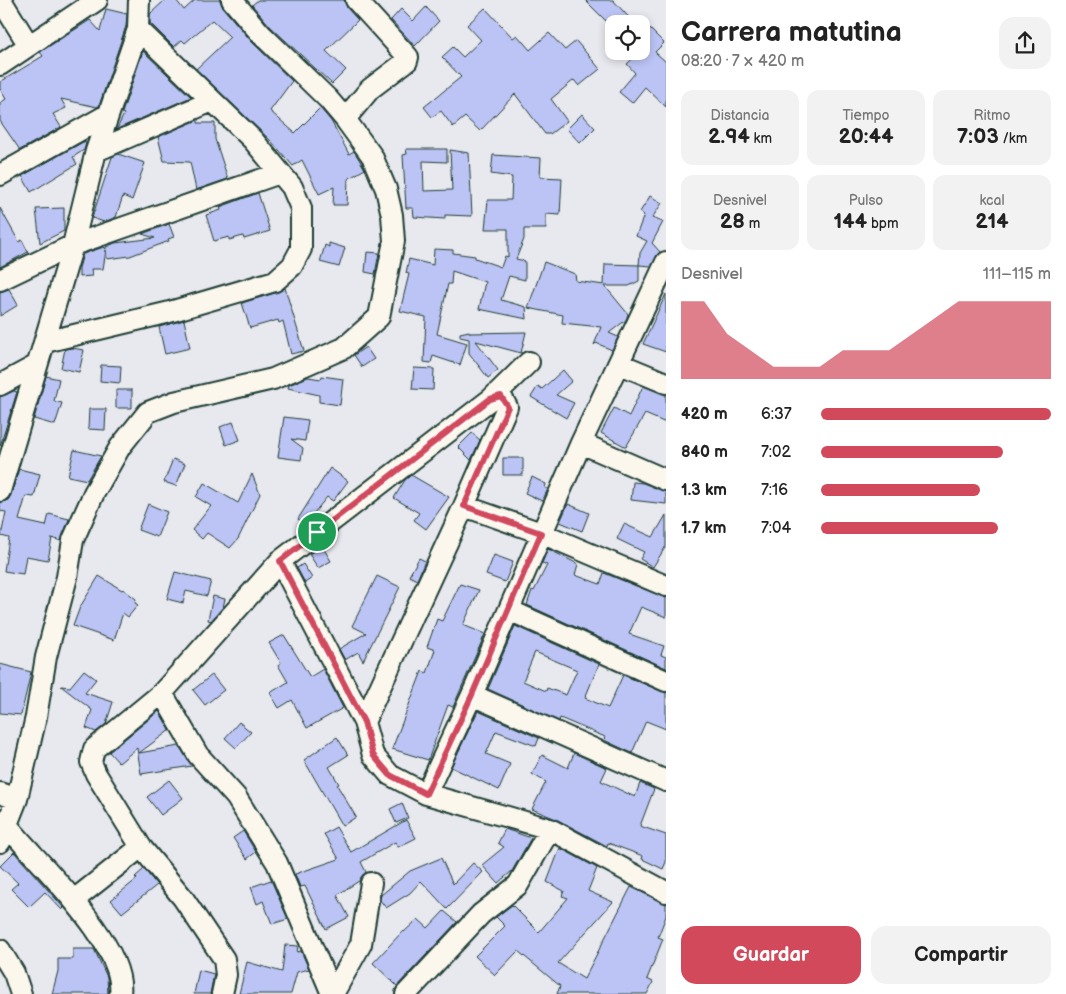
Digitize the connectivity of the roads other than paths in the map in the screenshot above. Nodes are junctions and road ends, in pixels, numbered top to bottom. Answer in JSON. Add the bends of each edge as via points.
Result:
{"nodes":[{"id":1,"x":1,"y":0,"type":"edge"},
{"id":2,"x":97,"y":0,"type":"edge"},
{"id":3,"x":139,"y":0,"type":"edge"},
{"id":4,"x":232,"y":0,"type":"edge"},
{"id":5,"x":356,"y":0,"type":"edge"},
{"id":6,"x":138,"y":29,"type":"junction"},
{"id":7,"x":28,"y":44,"type":"junction"},
{"id":8,"x":0,"y":65,"type":"edge"},
{"id":9,"x":212,"y":101,"type":"junction"},
{"id":10,"x":107,"y":115,"type":"junction"},
{"id":11,"x":345,"y":119,"type":"junction"},
{"id":12,"x":96,"y":151,"type":"junction"},
{"id":13,"x":280,"y":173,"type":"junction"},
{"id":14,"x":0,"y":175,"type":"edge"},
{"id":15,"x":73,"y":245,"type":"junction"},
{"id":16,"x":666,"y":262,"type":"edge"},
{"id":17,"x":0,"y":280,"type":"edge"},
{"id":18,"x":45,"y":342,"type":"junction"},
{"id":19,"x":529,"y":362,"type":"dead end"},
{"id":20,"x":620,"y":364,"type":"junction"},
{"id":21,"x":37,"y":365,"type":"junction"},
{"id":22,"x":666,"y":383,"type":"edge"},
{"id":23,"x":0,"y":385,"type":"edge"},
{"id":24,"x":490,"y":399,"type":"junction"},
{"id":25,"x":581,"y":443,"type":"junction"},
{"id":26,"x":666,"y":480,"type":"edge"},
{"id":27,"x":0,"y":491,"type":"edge"},
{"id":28,"x":464,"y":506,"type":"junction"},
{"id":29,"x":541,"y":533,"type":"junction"},
{"id":30,"x":280,"y":561,"type":"junction"},
{"id":31,"x":666,"y":586,"type":"edge"},
{"id":32,"x":508,"y":610,"type":"junction"},
{"id":33,"x":666,"y":681,"type":"edge"},
{"id":34,"x":162,"y":692,"type":"junction"},
{"id":35,"x":472,"y":695,"type":"junction"},
{"id":36,"x":364,"y":722,"type":"junction"},
{"id":37,"x":666,"y":782,"type":"edge"},
{"id":38,"x":426,"y":794,"type":"junction"},
{"id":39,"x":8,"y":796,"type":"edge"},
{"id":40,"x":550,"y":829,"type":"junction"},
{"id":41,"x":3,"y":833,"type":"edge"},
{"id":42,"x":141,"y":847,"type":"junction"},
{"id":43,"x":371,"y":883,"type":"dead end"},
{"id":44,"x":666,"y":892,"type":"edge"},
{"id":45,"x":74,"y":900,"type":"junction"},
{"id":46,"x":0,"y":950,"type":"edge"},
{"id":47,"x":22,"y":994,"type":"edge"},
{"id":48,"x":120,"y":994,"type":"edge"},
{"id":49,"x":222,"y":994,"type":"edge"},
{"id":50,"x":332,"y":994,"type":"edge"},
{"id":51,"x":406,"y":994,"type":"edge"}],
"edges":[{"from":1,"to":7,"type":"street"},
{"from":2,"to":7,"type":"street"},
{"from":3,"to":6,"type":"street"},
{"from":4,"to":11,"type":"street"},
{"from":5,"to":11,"type":"street","via":[[408,57],[370,89]]},
{"from":6,"to":9,"type":"street"},
{"from":6,"to":10,"type":"street"},
{"from":7,"to":8,"type":"street"},
{"from":9,"to":12,"type":"street"},
{"from":9,"to":13,"type":"street","via":[[253,140]]},
{"from":10,"to":12,"type":"street"},
{"from":10,"to":14,"type":"street"},
{"from":11,"to":39,"type":"street","via":[[372,156],[386,189],[392,215],[394,241],[379,317],[344,348],[273,379],[174,402],[148,412],[120,447],[94,492],[73,540],[36,717]]},
{"from":12,"to":15,"type":"street"},
{"from":13,"to":15,"type":"street"},
{"from":13,"to":18,"type":"street","via":[[292,187],[301,208],[302,240],[292,266],[275,280],[166,313]]},
{"from":15,"to":17,"type":"street"},
{"from":15,"to":18,"type":"street"},
{"from":16,"to":20,"type":"street"},
{"from":18,"to":21,"type":"street"},
{"from":19,"to":24,"type":"street"},
{"from":20,"to":22,"type":"street"},
{"from":20,"to":25,"type":"street"},
{"from":21,"to":23,"type":"street"},
{"from":21,"to":27,"type":"street"},
{"from":24,"to":28,"type":"street","via":[[501,396],[508,407]]},
{"from":24,"to":30,"type":"street"},
{"from":25,"to":26,"type":"street"},
{"from":25,"to":29,"type":"street"},
{"from":28,"to":29,"type":"street"},
{"from":28,"to":36,"type":"street"},
{"from":29,"to":31,"type":"street"},
{"from":29,"to":32,"type":"street"},
{"from":30,"to":34,"type":"street"},
{"from":30,"to":36,"type":"street"},
{"from":32,"to":33,"type":"street"},
{"from":32,"to":35,"type":"street"},
{"from":34,"to":42,"type":"street","via":[[94,749],[91,762]]},
{"from":34,"to":50,"type":"street","via":[[198,754],[236,797],[277,863]]},
{"from":35,"to":37,"type":"street"},
{"from":35,"to":38,"type":"street"},
{"from":36,"to":38,"type":"street","via":[[373,755],[390,775]]},
{"from":38,"to":40,"type":"street"},
{"from":39,"to":41,"type":"street"},
{"from":40,"to":44,"type":"street"},
{"from":40,"to":51,"type":"street","via":[[518,885],[481,914]]},
{"from":41,"to":45,"type":"street"},
{"from":42,"to":45,"type":"street"},
{"from":42,"to":49,"type":"street","via":[[182,898],[224,959],[226,975]]},
{"from":43,"to":50,"type":"street","via":[[361,944]]},
{"from":45,"to":48,"type":"street","via":[[113,959],[122,981]]},
{"from":46,"to":47,"type":"street"}]}
